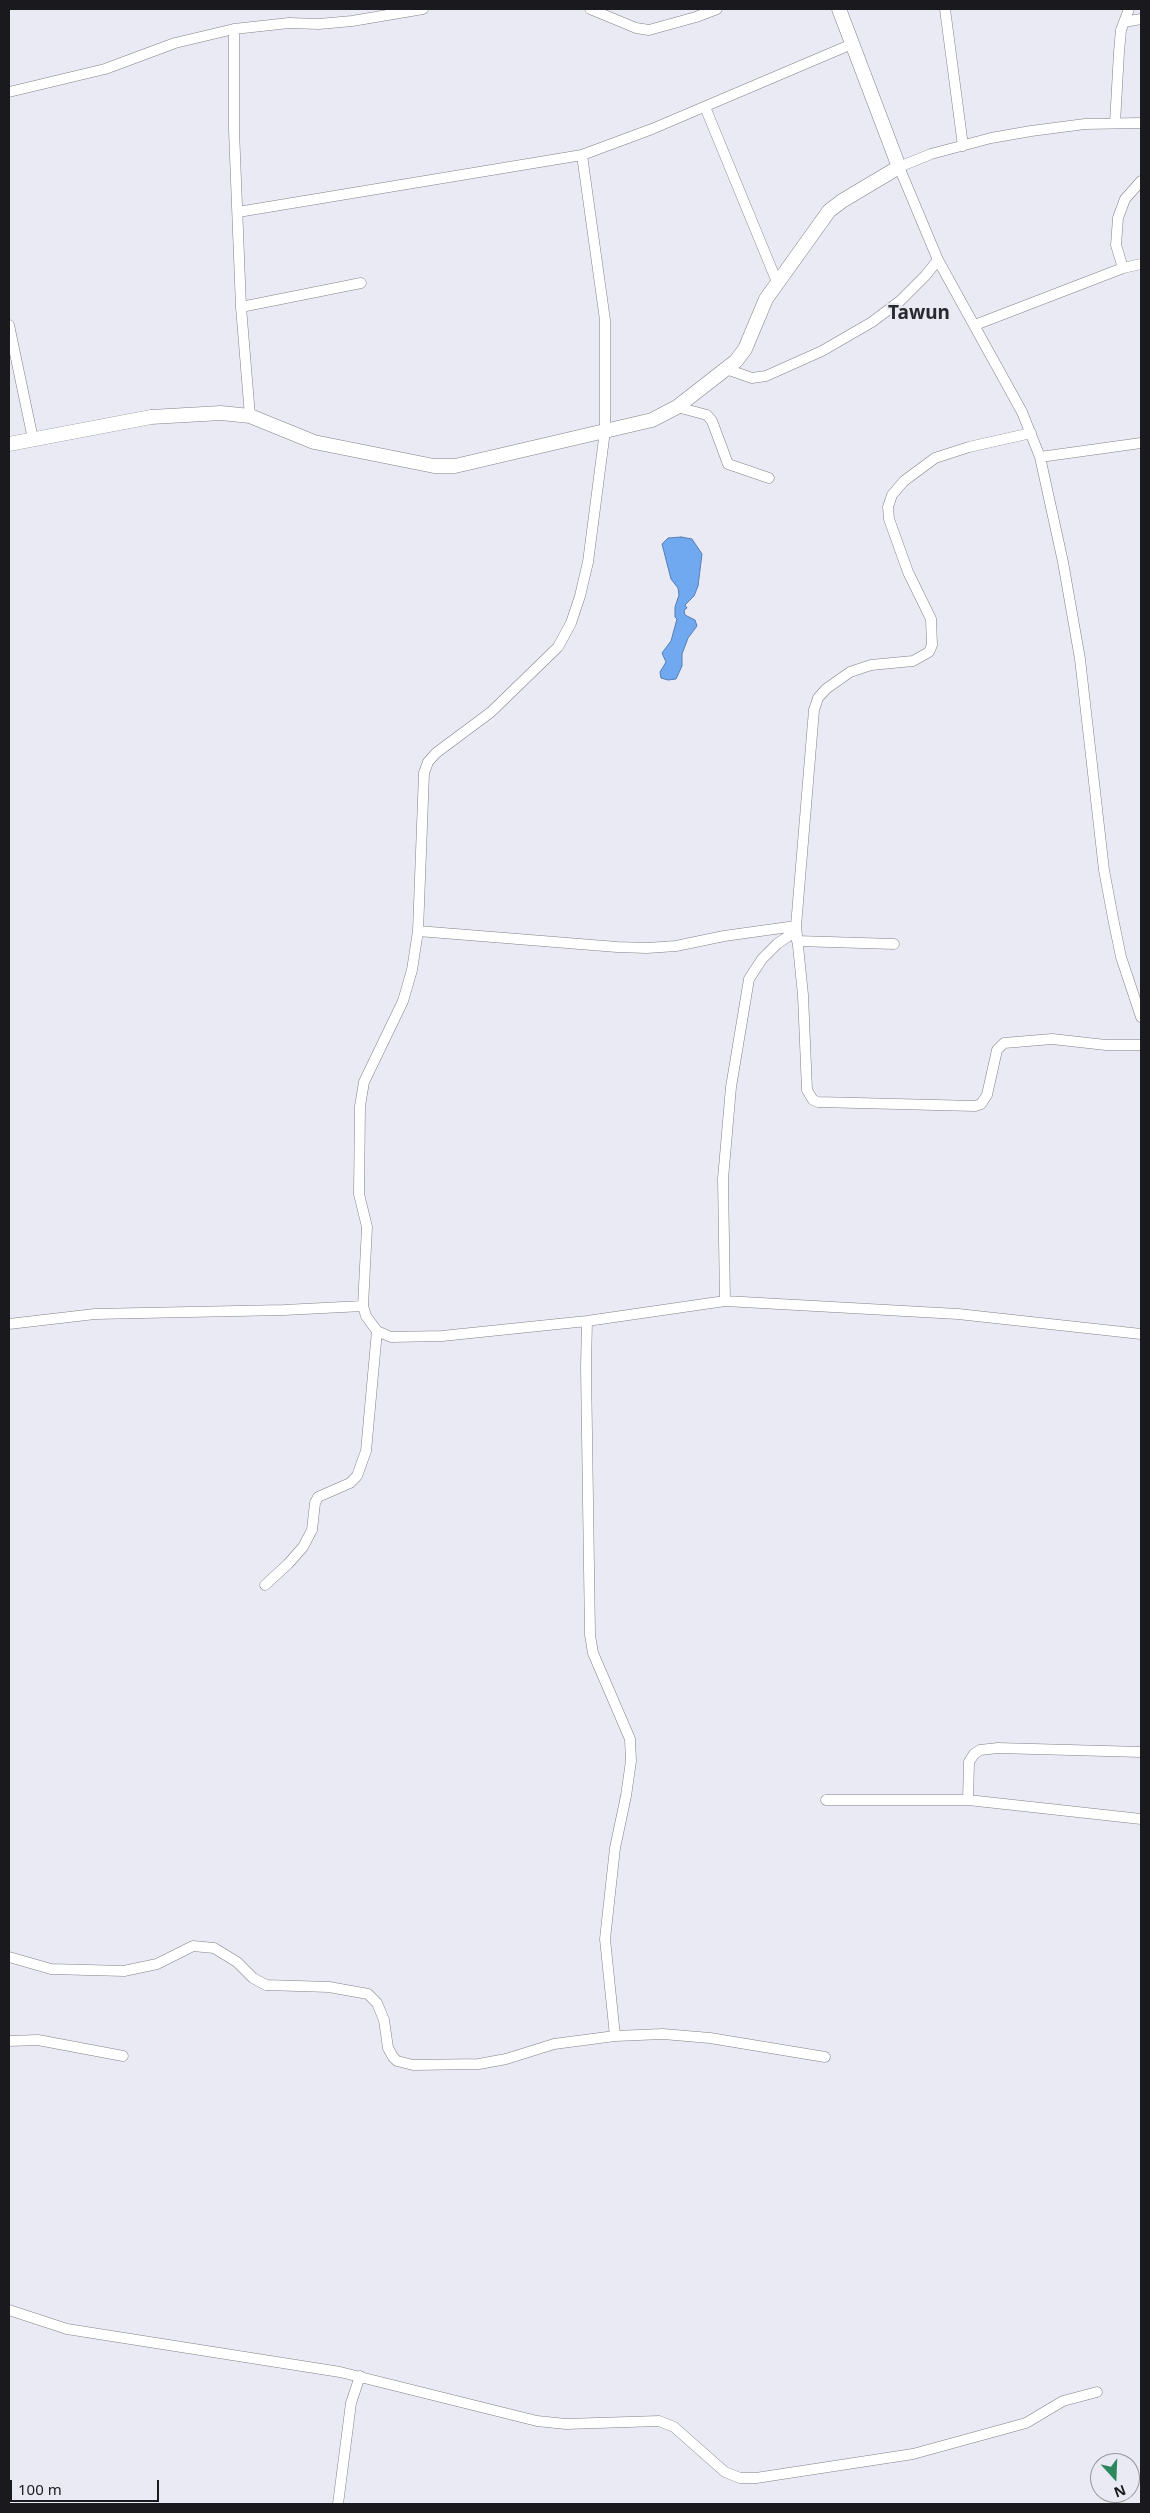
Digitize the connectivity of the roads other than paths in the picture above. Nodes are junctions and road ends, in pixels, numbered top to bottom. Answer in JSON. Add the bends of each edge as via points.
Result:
{"nodes":[{"id":1,"x":423,"y":9,"type":"edge"},
{"id":2,"x":590,"y":9,"type":"edge"},
{"id":3,"x":717,"y":9,"type":"edge"},
{"id":4,"x":839,"y":9,"type":"edge"},
{"id":5,"x":945,"y":9,"type":"edge"},
{"id":6,"x":1128,"y":9,"type":"edge"},
{"id":7,"x":1141,"y":19,"type":"edge"},
{"id":8,"x":1124,"y":22,"type":"junction"},
{"id":9,"x":234,"y":29,"type":"junction"},
{"id":10,"x":852,"y":44,"type":"junction"},
{"id":11,"x":9,"y":92,"type":"edge"},
{"id":12,"x":705,"y":106,"type":"junction"},
{"id":13,"x":1115,"y":123,"type":"junction"},
{"id":14,"x":1141,"y":123,"type":"edge"},
{"id":15,"x":963,"y":146,"type":"junction"},
{"id":16,"x":582,"y":155,"type":"junction"},
{"id":17,"x":899,"y":167,"type":"junction"},
{"id":18,"x":1141,"y":181,"type":"edge"},
{"id":19,"x":238,"y":212,"type":"junction"},
{"id":20,"x":938,"y":260,"type":"junction"},
{"id":21,"x":1141,"y":264,"type":"edge"},
{"id":22,"x":1123,"y":268,"type":"junction"},
{"id":23,"x":777,"y":282,"type":"junction"},
{"id":24,"x":361,"y":283,"type":"dead end"},
{"id":25,"x":241,"y":307,"type":"junction"},
{"id":26,"x":9,"y":324,"type":"edge"},
{"id":27,"x":975,"y":325,"type":"junction"},
{"id":28,"x":726,"y":369,"type":"junction"},
{"id":29,"x":677,"y":406,"type":"junction"},
{"id":30,"x":250,"y":416,"type":"junction"},
{"id":31,"x":604,"y":431,"type":"junction"},
{"id":32,"x":1031,"y":433,"type":"junction"},
{"id":33,"x":33,"y":439,"type":"junction"},
{"id":34,"x":1141,"y":443,"type":"edge"},
{"id":35,"x":9,"y":444,"type":"edge"},
{"id":36,"x":1040,"y":457,"type":"junction"},
{"id":37,"x":769,"y":478,"type":"dead end"},
{"id":38,"x":418,"y":931,"type":"junction"},
{"id":39,"x":797,"y":933,"type":"junction"},
{"id":40,"x":894,"y":944,"type":"dead end"},
{"id":41,"x":1141,"y":1017,"type":"edge"},
{"id":42,"x":1141,"y":1045,"type":"edge"},
{"id":43,"x":725,"y":1301,"type":"junction"},
{"id":44,"x":363,"y":1306,"type":"junction"},
{"id":45,"x":587,"y":1321,"type":"junction"},
{"id":46,"x":9,"y":1324,"type":"edge"},
{"id":47,"x":377,"y":1332,"type":"junction"},
{"id":48,"x":1141,"y":1334,"type":"edge"},
{"id":49,"x":265,"y":1585,"type":"dead end"},
{"id":50,"x":1141,"y":1752,"type":"edge"},
{"id":51,"x":826,"y":1800,"type":"dead end"},
{"id":52,"x":968,"y":1800,"type":"junction"},
{"id":53,"x":1141,"y":1819,"type":"edge"},
{"id":54,"x":9,"y":1957,"type":"edge"},
{"id":55,"x":615,"y":2036,"type":"junction"},
{"id":56,"x":9,"y":2041,"type":"edge"},
{"id":57,"x":123,"y":2056,"type":"dead end"},
{"id":58,"x":825,"y":2057,"type":"dead end"},
{"id":59,"x":9,"y":2310,"type":"edge"},
{"id":60,"x":360,"y":2376,"type":"junction"},
{"id":61,"x":1097,"y":2392,"type":"dead end"},
{"id":62,"x":338,"y":2504,"type":"edge"}],
"edges":[{"from":1,"to":9,"type":"street","via":[[352,21],[289,22]]},
{"from":2,"to":3,"type":"street","via":[[649,30]]},
{"from":4,"to":10,"type":"street"},
{"from":5,"to":15,"type":"street"},
{"from":6,"to":8,"type":"street"},
{"from":7,"to":8,"type":"street"},
{"from":8,"to":13,"type":"street"},
{"from":9,"to":11,"type":"street","via":[[175,43],[105,68]]},
{"from":9,"to":19,"type":"street"},
{"from":10,"to":12,"type":"street"},
{"from":10,"to":17,"type":"street"},
{"from":12,"to":16,"type":"street"},
{"from":12,"to":23,"type":"street"},
{"from":13,"to":14,"type":"street"},
{"from":13,"to":15,"type":"street","via":[[1031,130]]},
{"from":15,"to":17,"type":"street"},
{"from":16,"to":19,"type":"street"},
{"from":16,"to":31,"type":"street","via":[[605,320]]},
{"from":17,"to":20,"type":"street"},
{"from":17,"to":23,"type":"street","via":[[829,211]]},
{"from":18,"to":22,"type":"street","via":[[1125,199],[1118,218],[1116,245]]},
{"from":19,"to":25,"type":"street"},
{"from":20,"to":27,"type":"street"},
{"from":20,"to":28,"type":"street","via":[[900,301],[872,322],[814,355],[766,376],[752,378]]},
{"from":21,"to":22,"type":"street"},
{"from":22,"to":27,"type":"street"},
{"from":23,"to":28,"type":"street","via":[[766,299],[745,349]]},
{"from":24,"to":25,"type":"street"},
{"from":25,"to":30,"type":"street"},
{"from":26,"to":33,"type":"street"},
{"from":27,"to":32,"type":"street"},
{"from":28,"to":29,"type":"street"},
{"from":29,"to":31,"type":"street","via":[[652,420]]},
{"from":29,"to":37,"type":"street","via":[[706,415],[712,421],[728,464]]},
{"from":30,"to":31,"type":"street","via":[[314,442],[434,466],[479,462]]},
{"from":30,"to":33,"type":"street","via":[[207,413],[151,417]]},
{"from":31,"to":38,"type":"street","via":[[588,562],[580,596],[558,647],[491,712],[428,762],[424,773]]},
{"from":32,"to":36,"type":"street"},
{"from":32,"to":39,"type":"street","via":[[969,446],[935,458],[904,481],[889,502],[888,513],[901,553],[931,619],[932,645],[929,652],[914,660],[871,665],[850,672],[818,698],[814,710]]},
{"from":33,"to":35,"type":"street"},
{"from":34,"to":36,"type":"street"},
{"from":36,"to":41,"type":"street","via":[[1080,659],[1104,870],[1121,958]]},
{"from":38,"to":39,"type":"street","via":[[647,948],[724,936]]},
{"from":38,"to":44,"type":"street","via":[[403,1001],[362,1092],[359,1194],[367,1228]]},
{"from":39,"to":40,"type":"street"},
{"from":39,"to":42,"type":"street","via":[[807,1085],[809,1096],[818,1102],[975,1106],[985,1100],[997,1050],[1004,1043],[1052,1040]]},
{"from":39,"to":43,"type":"street","via":[[762,959],[749,979],[731,1086],[725,1145]]},
{"from":43,"to":45,"type":"street"},
{"from":43,"to":48,"type":"street","via":[[958,1314]]},
{"from":44,"to":46,"type":"street","via":[[95,1314]]},
{"from":44,"to":47,"type":"street"},
{"from":45,"to":47,"type":"street","via":[[442,1336],[391,1337]]},
{"from":45,"to":55,"type":"street","via":[[590,1636],[593,1653],[630,1739],[631,1761],[608,1890],[605,1939]]},
{"from":47,"to":49,"type":"street","via":[[366,1451],[357,1476],[350,1483],[318,1497],[312,1530],[303,1547]]},
{"from":50,"to":52,"type":"street","via":[[980,1750],[969,1762]]},
{"from":51,"to":52,"type":"street"},
{"from":52,"to":53,"type":"street"},
{"from":54,"to":55,"type":"street","via":[[51,1968],[124,1971],[146,1968],[193,1946],[214,1948],[266,1985],[329,1986],[368,1994],[384,2020],[388,2048],[393,2057],[413,2065],[479,2064],[554,2044]]},
{"from":55,"to":58,"type":"street","via":[[663,2034],[710,2038]]},
{"from":56,"to":57,"type":"street","via":[[38,2040]]},
{"from":59,"to":60,"type":"street","via":[[67,2329]]},
{"from":60,"to":61,"type":"street","via":[[551,2423],[648,2420],[668,2423],[725,2472],[748,2478],[913,2454],[1026,2423],[1063,2401]]},
{"from":60,"to":62,"type":"street","via":[[351,2403]]}]}
